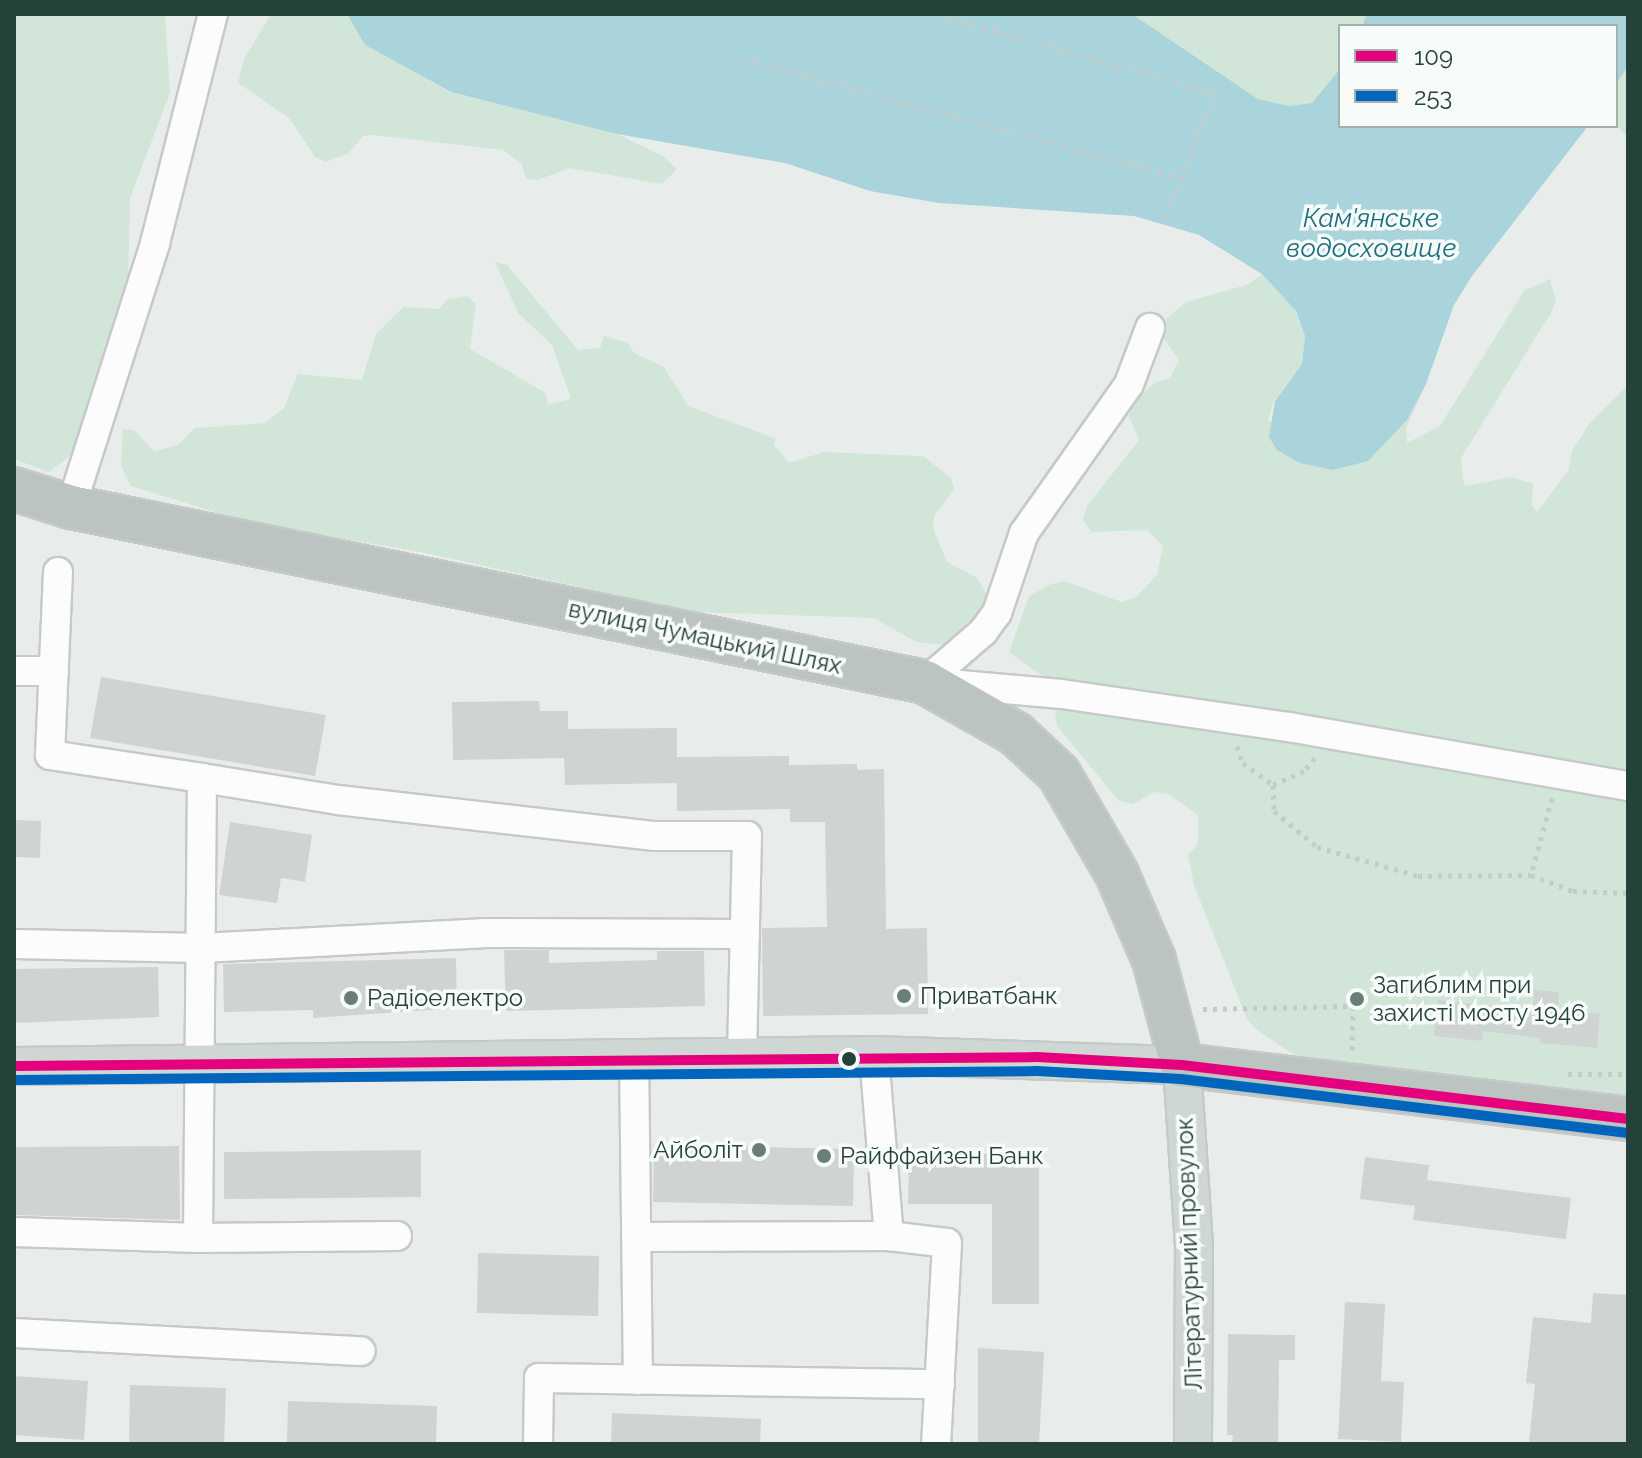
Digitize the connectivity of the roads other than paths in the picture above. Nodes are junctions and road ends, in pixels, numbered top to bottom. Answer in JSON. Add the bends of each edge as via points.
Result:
{"nodes":[{"id":1,"x":213,"y":14,"type":"edge"},
{"id":2,"x":1150,"y":328,"type":"dead end"},
{"id":3,"x":14,"y":489,"type":"edge"},
{"id":4,"x":71,"y":507,"type":"junction"},
{"id":5,"x":58,"y":572,"type":"dead end"},
{"id":6,"x":14,"y":671,"type":"edge"},
{"id":7,"x":54,"y":671,"type":"junction"},
{"id":8,"x":925,"y":682,"type":"junction"},
{"id":9,"x":202,"y":778,"type":"junction"},
{"id":10,"x":1628,"y":786,"type":"edge"},
{"id":11,"x":745,"y":934,"type":"junction"},
{"id":12,"x":14,"y":944,"type":"edge"},
{"id":13,"x":201,"y":948,"type":"junction"},
{"id":14,"x":874,"y":1055,"type":"junction"},
{"id":15,"x":742,"y":1056,"type":"junction"},
{"id":16,"x":634,"y":1057,"type":"junction"},
{"id":17,"x":199,"y":1064,"type":"junction"},
{"id":18,"x":1182,"y":1065,"type":"junction"},
{"id":19,"x":14,"y":1066,"type":"edge"},
{"id":20,"x":1628,"y":1119,"type":"edge"},
{"id":21,"x":14,"y":1232,"type":"edge"},
{"id":22,"x":397,"y":1236,"type":"dead end"},
{"id":23,"x":889,"y":1236,"type":"junction"},
{"id":24,"x":636,"y":1237,"type":"junction"},
{"id":25,"x":198,"y":1238,"type":"junction"},
{"id":26,"x":14,"y":1333,"type":"edge"},
{"id":27,"x":361,"y":1351,"type":"dead end"},
{"id":28,"x":638,"y":1380,"type":"junction"},
{"id":29,"x":940,"y":1384,"type":"junction"},
{"id":30,"x":538,"y":1444,"type":"edge"},
{"id":31,"x":936,"y":1444,"type":"edge"},
{"id":32,"x":1193,"y":1444,"type":"edge"}],
"edges":[{"from":1,"to":4,"type":"street","via":[[155,243]]},
{"from":2,"to":8,"type":"street","via":[[1129,384],[1024,533],[997,613],[983,632]]},
{"from":3,"to":4,"type":"highway","name":"вулиця Чумацький Шлях"},
{"from":4,"to":8,"type":"highway","name":"вулиця Чумацький Шлях"},
{"from":5,"to":7,"type":"street"},
{"from":6,"to":7,"type":"street"},
{"from":7,"to":9,"type":"street","via":[[50,755]]},
{"from":8,"to":10,"type":"street","via":[[1062,694],[1322,732]]},
{"from":8,"to":18,"type":"highway","name":"вулиця Чумацький Шлях","via":[[1016,734],[1059,774],[1117,874],[1154,960]]},
{"from":9,"to":11,"type":"street","via":[[338,800],[655,836],[747,836]]},
{"from":9,"to":13,"type":"street"},
{"from":11,"to":13,"type":"street","via":[[483,933]]},
{"from":11,"to":15,"type":"street"},
{"from":12,"to":13,"type":"street"},
{"from":13,"to":17,"type":"street"},
{"from":14,"to":15,"type":"main road"},
{"from":14,"to":18,"type":"main road"},
{"from":14,"to":23,"type":"street"},
{"from":15,"to":16,"type":"main road"},
{"from":16,"to":17,"type":"main road"},
{"from":16,"to":24,"type":"street"},
{"from":17,"to":19,"type":"main road"},
{"from":17,"to":25,"type":"street"},
{"from":18,"to":20,"type":"highway"},
{"from":18,"to":32,"type":"main road","name":"Літературний провулок","via":[[1194,1246]]},
{"from":21,"to":25,"type":"street"},
{"from":22,"to":25,"type":"street"},
{"from":23,"to":24,"type":"street"},
{"from":23,"to":29,"type":"street","via":[[947,1243]]},
{"from":24,"to":28,"type":"street"},
{"from":26,"to":27,"type":"street"},
{"from":28,"to":29,"type":"street"},
{"from":28,"to":30,"type":"street","via":[[539,1378]]},
{"from":29,"to":31,"type":"street"}]}
